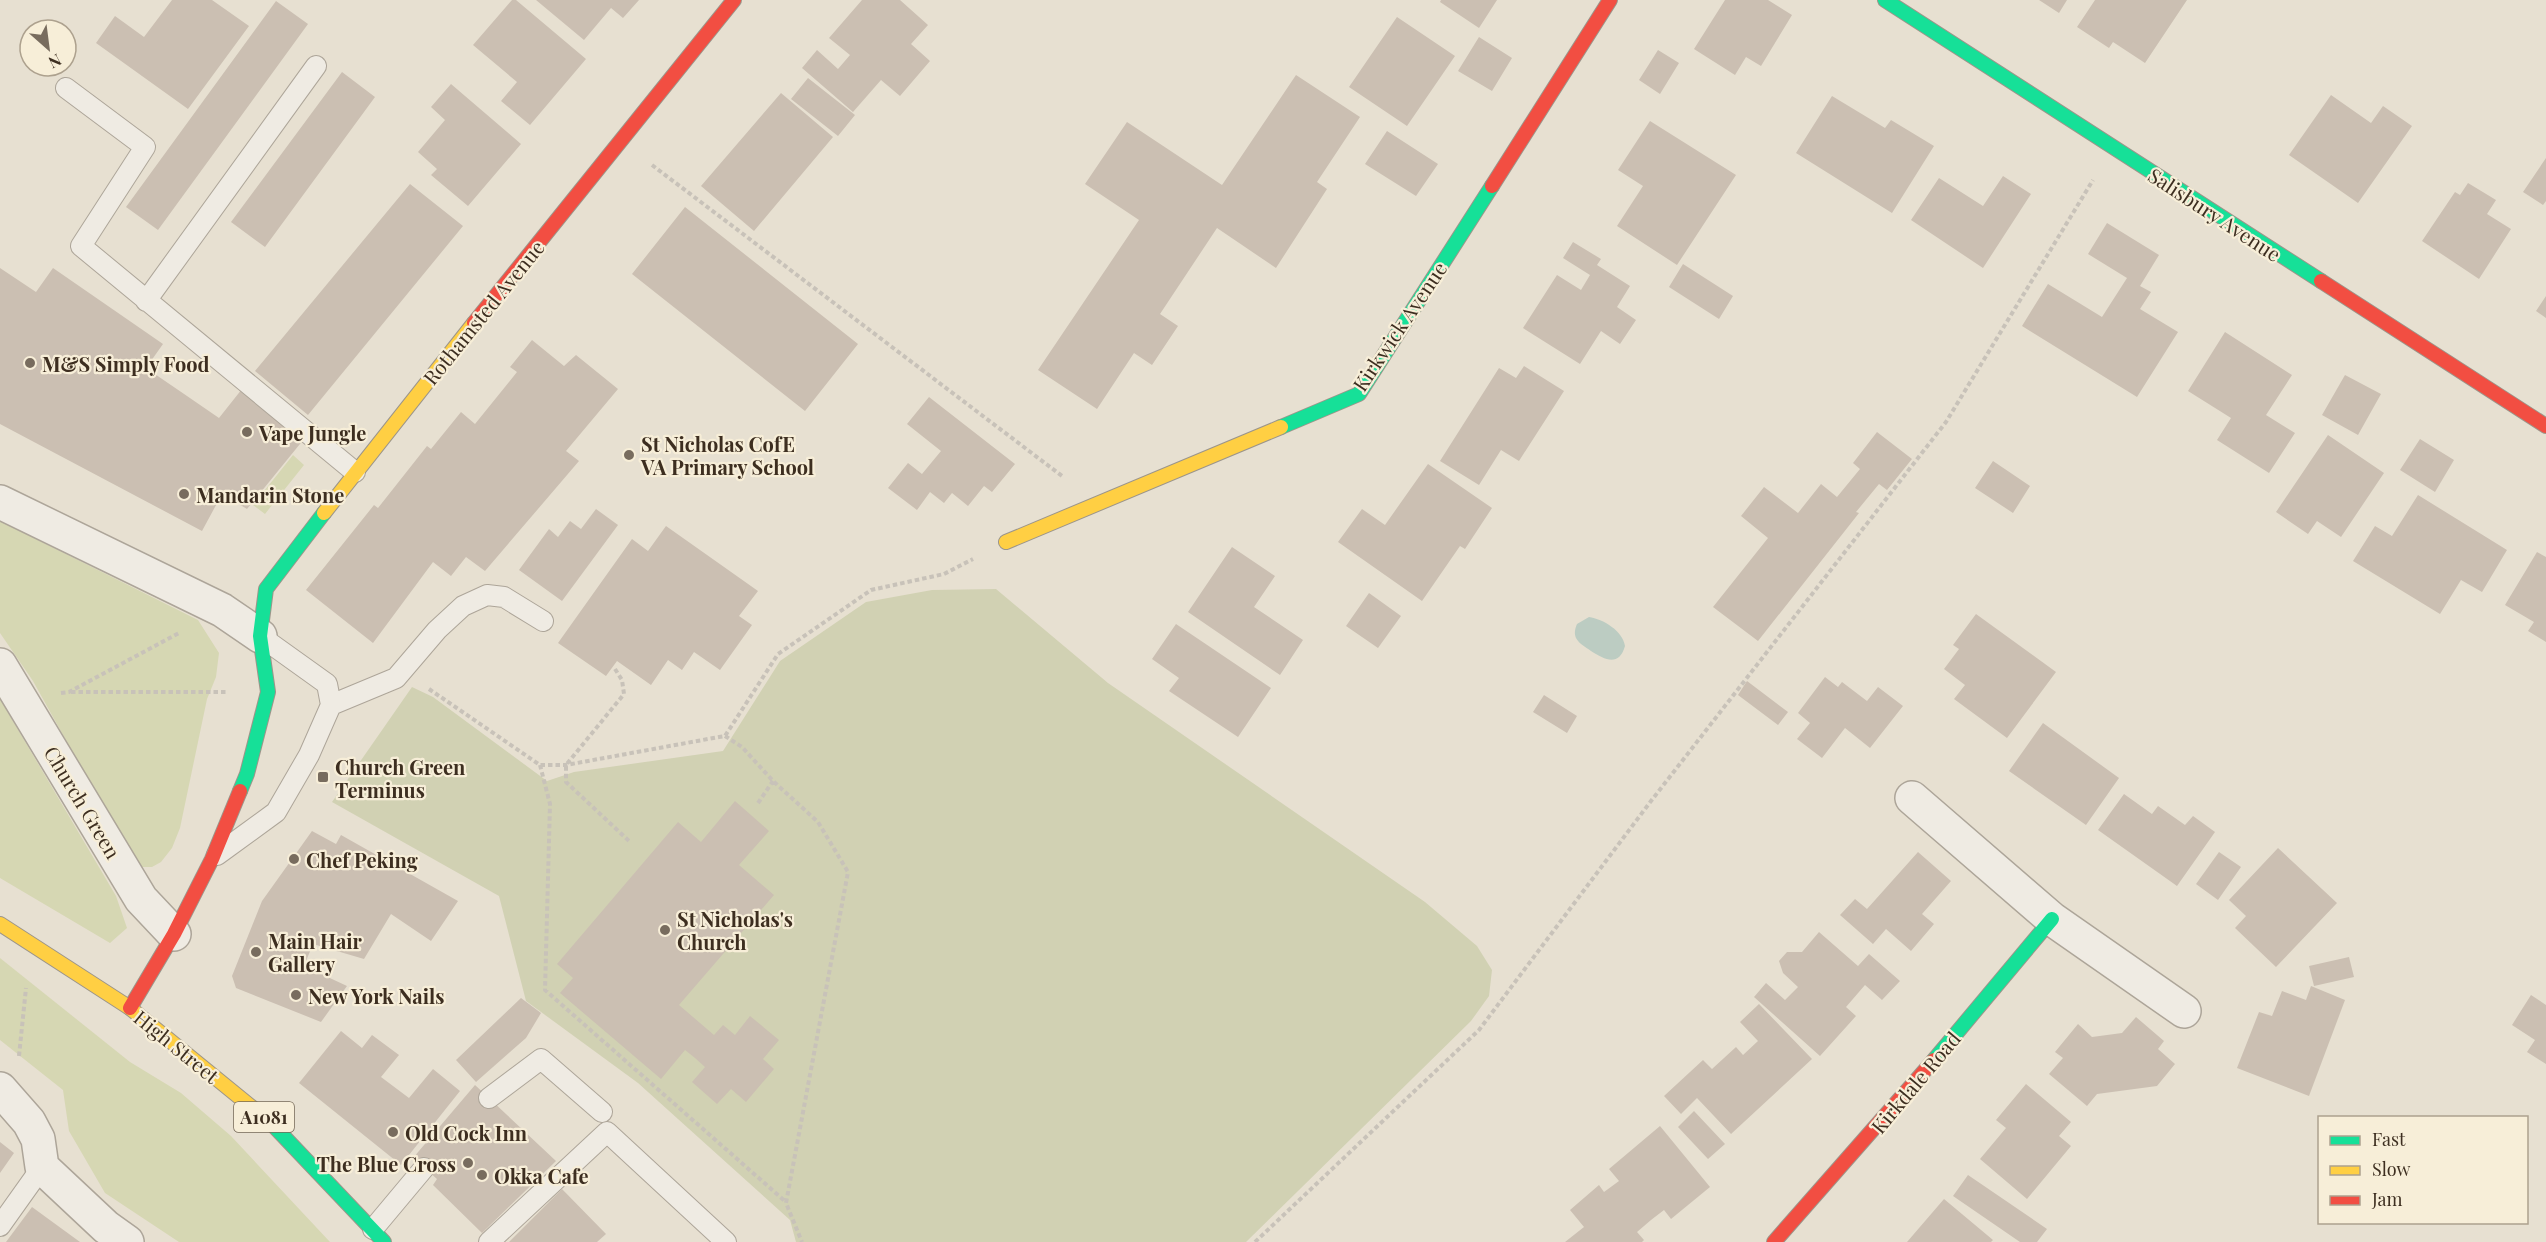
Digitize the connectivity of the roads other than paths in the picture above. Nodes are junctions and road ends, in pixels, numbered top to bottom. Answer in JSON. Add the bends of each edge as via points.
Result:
{"nodes":[{"id":1,"x":734,"y":0,"type":"edge"},
{"id":2,"x":1610,"y":0,"type":"edge"},
{"id":3,"x":1885,"y":0,"type":"edge"},
{"id":4,"x":316,"y":66,"type":"dead end"},
{"id":5,"x":66,"y":88,"type":"dead end"},
{"id":6,"x":146,"y":301,"type":"junction"},
{"id":7,"x":2546,"y":426,"type":"edge"},
{"id":8,"x":355,"y":472,"type":"junction"},
{"id":9,"x":0,"y":501,"type":"edge"},
{"id":10,"x":1006,"y":542,"type":"road end"},
{"id":11,"x":543,"y":621,"type":"dead end"},
{"id":12,"x":260,"y":636,"type":"junction"},
{"id":13,"x":0,"y":665,"type":"edge"},
{"id":14,"x":331,"y":705,"type":"junction"},
{"id":15,"x":1912,"y":798,"type":"dead end"},
{"id":16,"x":212,"y":859,"type":"junction"},
{"id":17,"x":2052,"y":919,"type":"junction"},
{"id":18,"x":0,"y":924,"type":"edge"},
{"id":19,"x":174,"y":934,"type":"junction"},
{"id":20,"x":130,"y":1008,"type":"junction"},
{"id":21,"x":2184,"y":1011,"type":"dead end"},
{"id":22,"x":7,"y":1097,"type":"edge"},
{"id":23,"x":489,"y":1098,"type":"dead end"},
{"id":24,"x":602,"y":1113,"type":"dead end"},
{"id":25,"x":42,"y":1167,"type":"junction"},
{"id":26,"x":424,"y":1168,"type":"dead end"},
{"id":27,"x":0,"y":1226,"type":"edge"},
{"id":28,"x":379,"y":1236,"type":"edge"},
{"id":29,"x":127,"y":1242,"type":"edge"},
{"id":30,"x":489,"y":1242,"type":"edge"},
{"id":31,"x":726,"y":1242,"type":"edge"},
{"id":32,"x":1774,"y":1242,"type":"edge"}],
"edges":[{"from":1,"to":8,"type":"street","name":"Rothamsted Avenue"},
{"from":2,"to":10,"type":"street","name":"Kirkwick Avenue","via":[[1359,394]]},
{"from":3,"to":7,"type":"street","name":"Salisbury Avenue"},
{"from":4,"to":6,"type":"lane"},
{"from":5,"to":6,"type":"lane","via":[[145,147],[81,246]]},
{"from":6,"to":8,"type":"lane"},
{"from":8,"to":12,"type":"street","name":"Rothamsted Avenue","via":[[266,589]]},
{"from":9,"to":12,"type":"street","via":[[222,610]]},
{"from":11,"to":14,"type":"lane","via":[[504,597],[487,595],[463,606],[436,630],[396,678]]},
{"from":12,"to":14,"type":"lane","via":[[327,684]]},
{"from":12,"to":16,"type":"street","via":[[268,692],[247,774]]},
{"from":13,"to":19,"type":"street","name":"Church Green","via":[[141,899]]},
{"from":14,"to":16,"type":"lane","via":[[309,755],[276,812]]},
{"from":15,"to":17,"type":"street"},
{"from":16,"to":19,"type":"street"},
{"from":17,"to":21,"type":"street"},
{"from":17,"to":32,"type":"street","name":"Kirkdale Road","via":[[1894,1108]]},
{"from":18,"to":20,"type":"street","name":"High Street","number":"A1081"},
{"from":19,"to":20,"type":"street"},
{"from":20,"to":28,"type":"street","name":"High Street","number":"A1081","via":[[275,1126]]},
{"from":22,"to":25,"type":"street","via":[[38,1139]]},
{"from":23,"to":24,"type":"lane","via":[[541,1059]]},
{"from":25,"to":27,"type":"lane"},
{"from":25,"to":29,"type":"street"},
{"from":26,"to":28,"type":"lane"},
{"from":30,"to":31,"type":"lane","via":[[607,1131]]}]}
